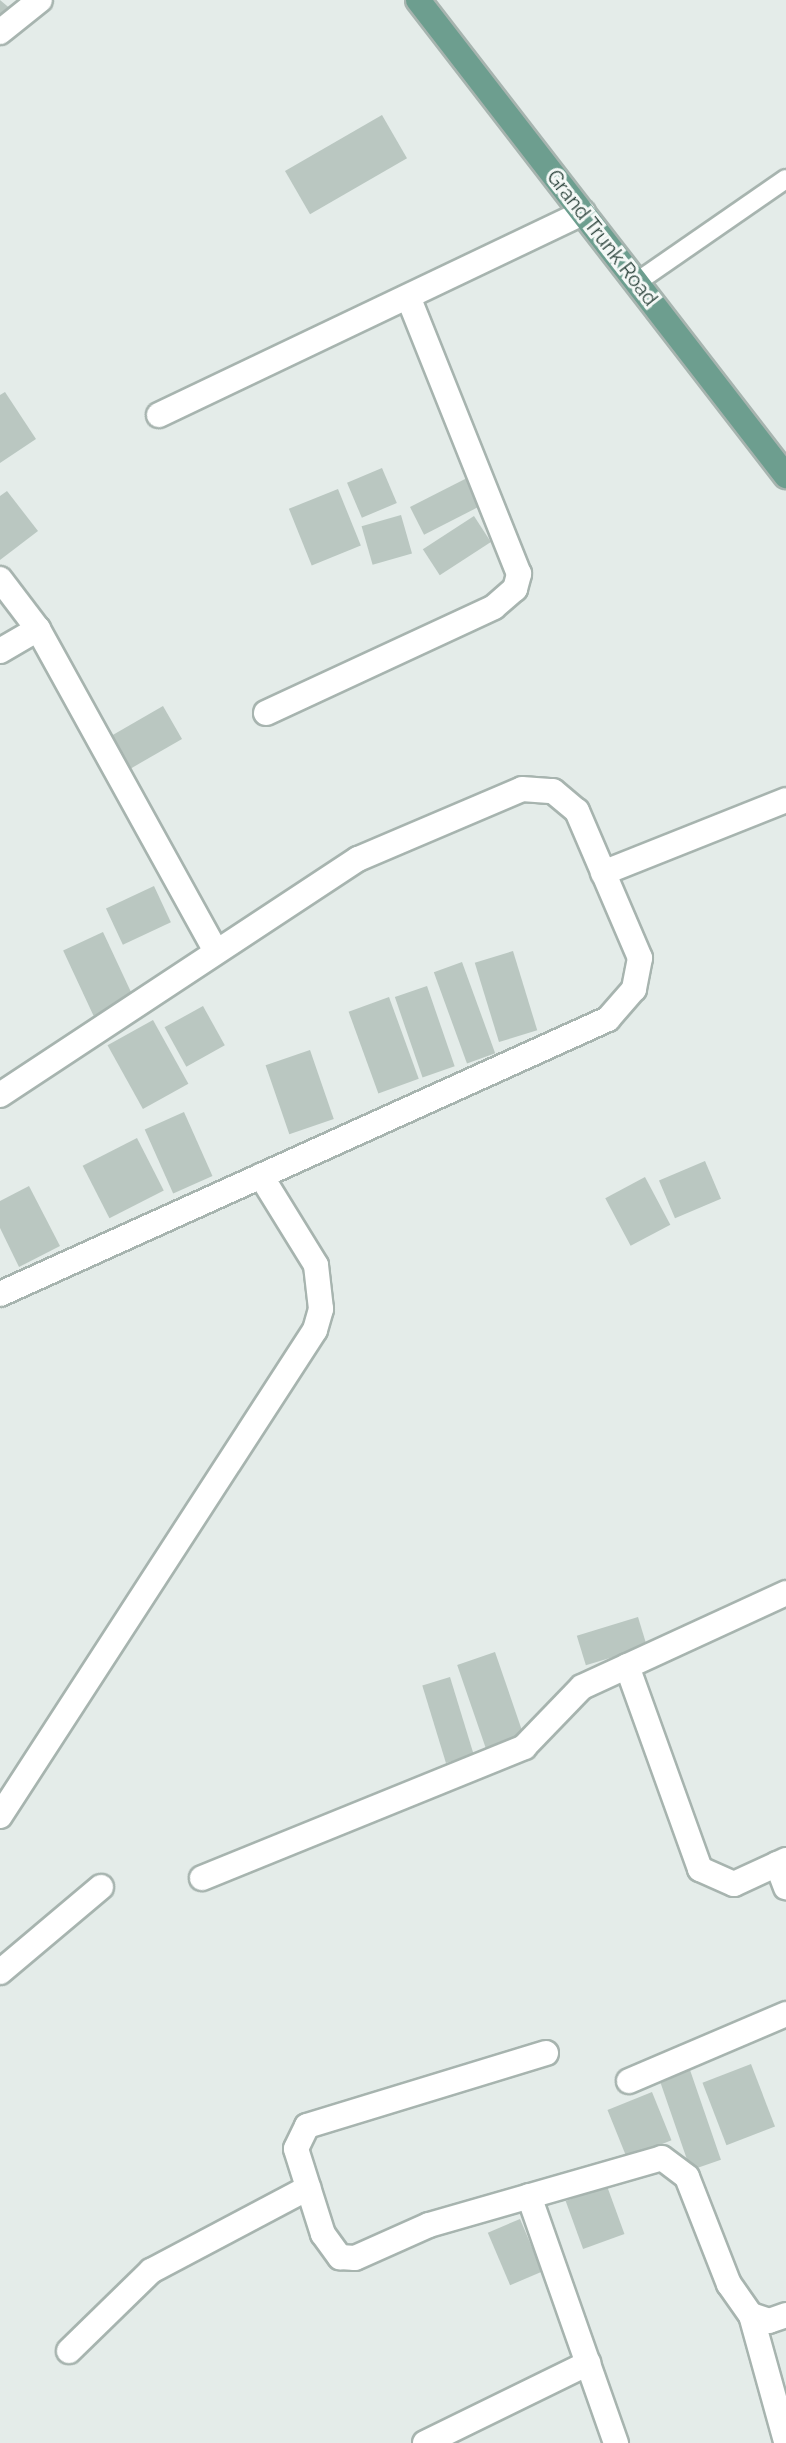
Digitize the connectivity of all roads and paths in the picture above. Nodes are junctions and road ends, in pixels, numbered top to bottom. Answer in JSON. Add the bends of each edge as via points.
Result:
{"nodes":[{"id":1,"x":40,"y":0,"type":"edge"},
{"id":2,"x":418,"y":0,"type":"edge"},
{"id":3,"x":0,"y":32,"type":"edge"},
{"id":4,"x":786,"y":179,"type":"edge"},
{"id":5,"x":583,"y":213,"type":"junction"},
{"id":6,"x":637,"y":282,"type":"junction"},
{"id":7,"x":408,"y":297,"type":"junction"},
{"id":8,"x":159,"y":415,"type":"dead end"},
{"id":9,"x":786,"y":476,"type":"edge"},
{"id":10,"x":0,"y":579,"type":"edge"},
{"id":11,"x":38,"y":629,"type":"junction"},
{"id":12,"x":0,"y":651,"type":"edge"},
{"id":13,"x":266,"y":713,"type":"dead end"},
{"id":14,"x":786,"y":800,"type":"edge"},
{"id":15,"x":603,"y":873,"type":"junction"},
{"id":16,"x":215,"y":950,"type":"junction"},
{"id":17,"x":0,"y":1095,"type":"edge"},
{"id":18,"x":261,"y":1176,"type":"junction"},
{"id":19,"x":0,"y":1294,"type":"edge"},
{"id":20,"x":786,"y":1593,"type":"edge"},
{"id":21,"x":627,"y":1666,"type":"junction"},
{"id":22,"x":0,"y":1816,"type":"edge"},
{"id":23,"x":781,"y":1862,"type":"edge"},
{"id":24,"x":202,"y":1878,"type":"dead end"},
{"id":25,"x":101,"y":1887,"type":"dead end"},
{"id":26,"x":786,"y":1887,"type":"edge"},
{"id":27,"x":0,"y":1972,"type":"edge"},
{"id":28,"x":786,"y":2014,"type":"edge"},
{"id":29,"x":546,"y":2053,"type":"dead end"},
{"id":30,"x":629,"y":2081,"type":"dead end"},
{"id":31,"x":308,"y":2188,"type":"junction"},
{"id":32,"x":529,"y":2196,"type":"junction"},
{"id":33,"x":751,"y":2315,"type":"junction"},
{"id":34,"x":786,"y":2315,"type":"edge"},
{"id":35,"x":69,"y":2351,"type":"dead end"},
{"id":36,"x":588,"y":2363,"type":"junction"},
{"id":37,"x":781,"y":2414,"type":"edge"},
{"id":38,"x":786,"y":2441,"type":"edge"},
{"id":39,"x":425,"y":2443,"type":"edge"},
{"id":40,"x":616,"y":2443,"type":"edge"}],
"edges":[{"from":1,"to":3,"type":"street"},
{"from":2,"to":5,"type":"main road","name":"Grand Trunk Road"},
{"from":4,"to":6,"type":"lane"},
{"from":5,"to":6,"type":"main road","name":"Grand Trunk Road"},
{"from":5,"to":7,"type":"street"},
{"from":6,"to":9,"type":"main road","name":"Grand Trunk Road"},
{"from":7,"to":8,"type":"street"},
{"from":7,"to":13,"type":"street","via":[[519,574],[515,589],[494,607]]},
{"from":10,"to":11,"type":"street"},
{"from":11,"to":12,"type":"street"},
{"from":11,"to":16,"type":"street"},
{"from":14,"to":15,"type":"street"},
{"from":15,"to":16,"type":"street","via":[[577,811],[553,791],[522,789],[358,859]]},
{"from":15,"to":18,"type":"street","via":[[640,958],[634,989],[608,1019]]},
{"from":16,"to":17,"type":"street"},
{"from":18,"to":19,"type":"street"},
{"from":18,"to":22,"type":"street","via":[[316,1265],[321,1309],[315,1330]]},
{"from":20,"to":21,"type":"street"},
{"from":21,"to":23,"type":"street","via":[[700,1869],[734,1884]]},
{"from":21,"to":24,"type":"street","via":[[582,1687],[524,1747]]},
{"from":23,"to":26,"type":"street"},
{"from":25,"to":27,"type":"street"},
{"from":28,"to":30,"type":"street"},
{"from":29,"to":31,"type":"street","via":[[307,2126],[296,2149]]},
{"from":31,"to":32,"type":"street","via":[[323,2234],[340,2257],[355,2258],[429,2225]]},
{"from":31,"to":35,"type":"street","via":[[151,2271]]},
{"from":32,"to":33,"type":"street","via":[[662,2158],[676,2163],[729,2284]]},
{"from":32,"to":36,"type":"street"},
{"from":33,"to":34,"type":"street","via":[[769,2321]]},
{"from":33,"to":37,"type":"street"},
{"from":36,"to":39,"type":"street"},
{"from":36,"to":40,"type":"street"},
{"from":37,"to":38,"type":"street"}]}
